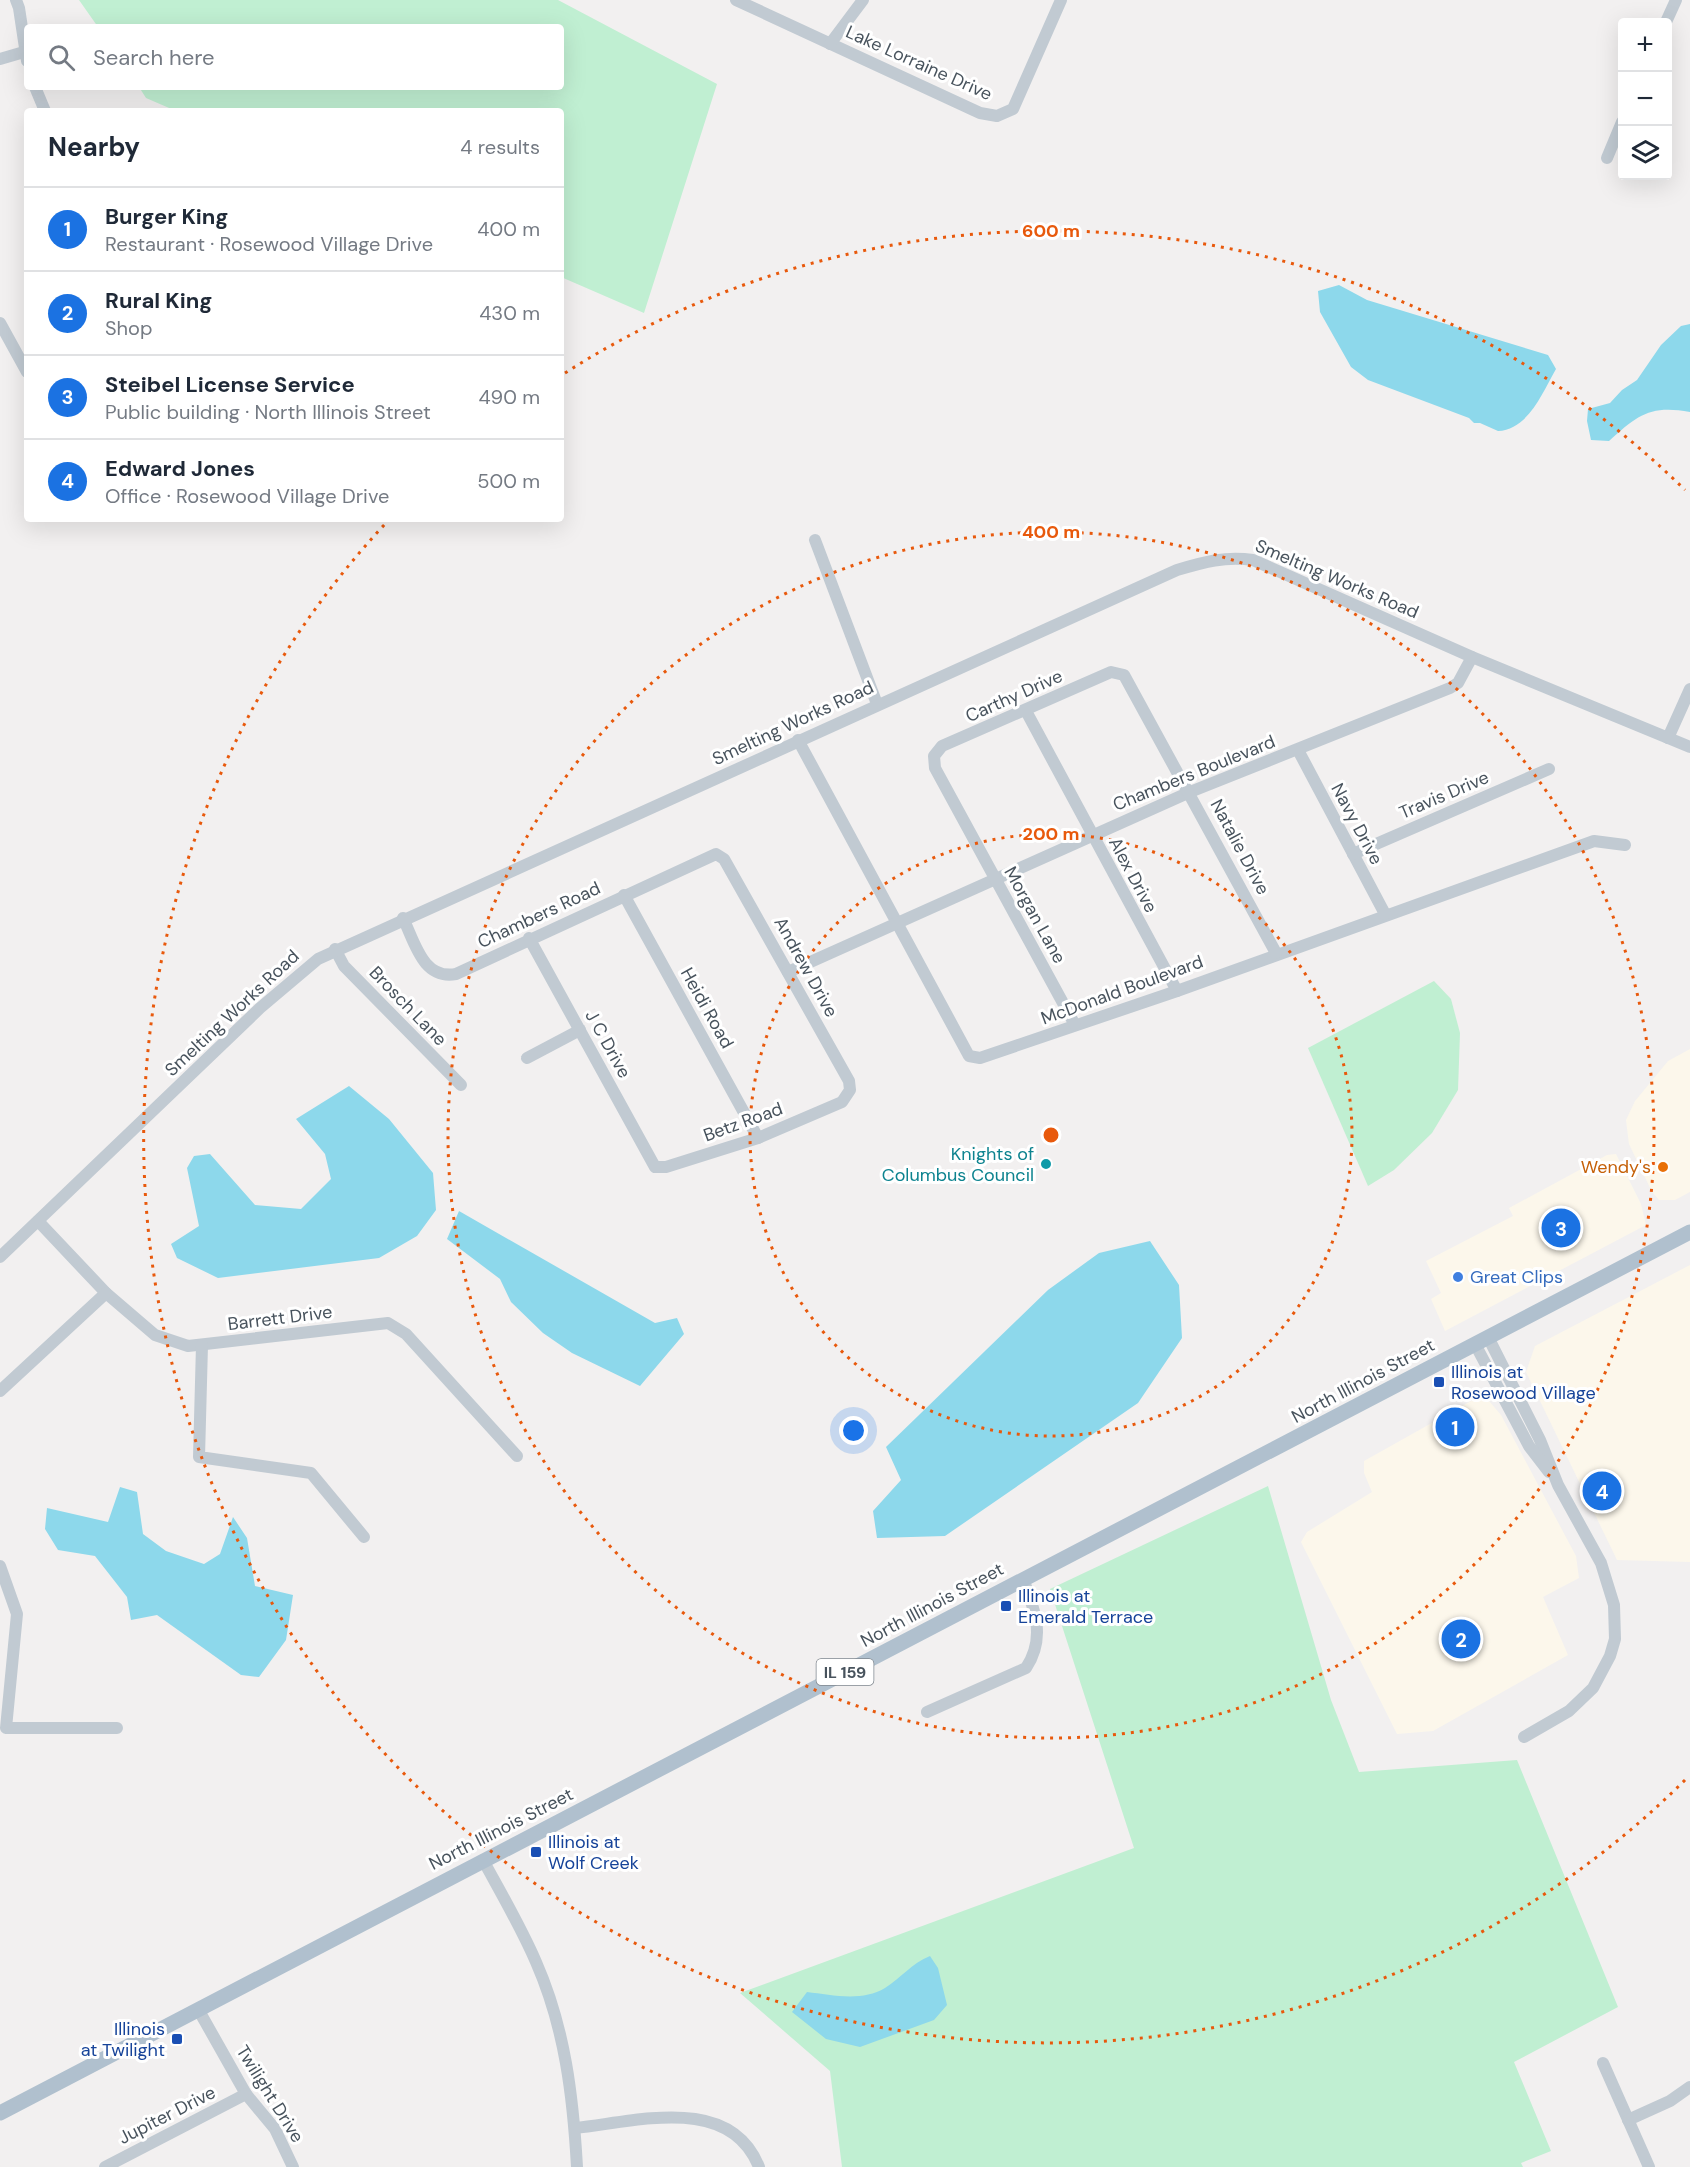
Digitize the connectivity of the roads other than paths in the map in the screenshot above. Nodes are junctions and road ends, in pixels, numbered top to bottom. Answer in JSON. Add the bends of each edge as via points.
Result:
{"nodes":[{"id":1,"x":16,"y":0,"type":"edge"},
{"id":2,"x":736,"y":0,"type":"edge"},
{"id":3,"x":863,"y":0,"type":"edge"},
{"id":4,"x":1061,"y":0,"type":"edge"},
{"id":5,"x":1676,"y":0,"type":"edge"},
{"id":6,"x":1668,"y":18,"type":"edge"},
{"id":7,"x":24,"y":43,"type":"edge"},
{"id":8,"x":830,"y":44,"type":"junction"},
{"id":9,"x":24,"y":57,"type":"edge"},
{"id":10,"x":0,"y":59,"type":"edge"},
{"id":11,"x":36,"y":90,"type":"edge"},
{"id":12,"x":44,"y":108,"type":"edge"},
{"id":13,"x":1621,"y":126,"type":"edge"},
{"id":14,"x":1607,"y":158,"type":"dead end"},
{"id":15,"x":0,"y":323,"type":"edge"},
{"id":16,"x":24,"y":367,"type":"edge"},
{"id":17,"x":815,"y":540,"type":"dead end"},
{"id":18,"x":1472,"y":657,"type":"junction"},
{"id":19,"x":1111,"y":672,"type":"joint"},
{"id":20,"x":1690,"y":689,"type":"edge"},
{"id":21,"x":877,"y":704,"type":"junction"},
{"id":22,"x":1026,"y":711,"type":"junction"},
{"id":23,"x":1668,"y":738,"type":"junction"},
{"id":24,"x":798,"y":740,"type":"junction"},
{"id":25,"x":1690,"y":747,"type":"edge"},
{"id":26,"x":1298,"y":750,"type":"junction"},
{"id":27,"x":934,"y":756,"type":"joint"},
{"id":28,"x":1549,"y":769,"type":"dead end"},
{"id":29,"x":1190,"y":792,"type":"junction"},
{"id":30,"x":1092,"y":835,"type":"junction"},
{"id":31,"x":1625,"y":845,"type":"dead end"},
{"id":32,"x":716,"y":854,"type":"joint"},
{"id":33,"x":1353,"y":854,"type":"junction"},
{"id":34,"x":995,"y":878,"type":"junction"},
{"id":35,"x":624,"y":895,"type":"junction"},
{"id":36,"x":1385,"y":914,"type":"junction"},
{"id":37,"x":403,"y":918,"type":"junction"},
{"id":38,"x":897,"y":923,"type":"junction"},
{"id":39,"x":529,"y":938,"type":"junction"},
{"id":40,"x":335,"y":949,"type":"junction"},
{"id":41,"x":1276,"y":953,"type":"junction"},
{"id":42,"x":788,"y":972,"type":"junction"},
{"id":43,"x":1177,"y":991,"type":"junction"},
{"id":44,"x":1075,"y":1025,"type":"junction"},
{"id":45,"x":580,"y":1030,"type":"junction"},
{"id":46,"x":527,"y":1058,"type":"dead end"},
{"id":47,"x":460,"y":1085,"type":"dead end"},
{"id":48,"x":842,"y":1102,"type":"joint"},
{"id":49,"x":758,"y":1138,"type":"junction"},
{"id":50,"x":656,"y":1167,"type":"joint"},
{"id":51,"x":38,"y":1221,"type":"junction"},
{"id":52,"x":1690,"y":1232,"type":"edge"},
{"id":53,"x":0,"y":1257,"type":"edge"},
{"id":54,"x":106,"y":1293,"type":"junction"},
{"id":55,"x":1482,"y":1340,"type":"junction"},
{"id":56,"x":202,"y":1346,"type":"junction"},
{"id":57,"x":0,"y":1390,"type":"edge"},
{"id":58,"x":517,"y":1456,"type":"dead end"},
{"id":59,"x":364,"y":1537,"type":"dead end"},
{"id":60,"x":0,"y":1566,"type":"edge"},
{"id":61,"x":1023,"y":1580,"type":"junction"},
{"id":62,"x":927,"y":1712,"type":"dead end"},
{"id":63,"x":117,"y":1728,"type":"dead end"},
{"id":64,"x":1524,"y":1737,"type":"dead end"},
{"id":65,"x":483,"y":1860,"type":"junction"},
{"id":66,"x":198,"y":2009,"type":"junction"},
{"id":67,"x":1603,"y":2063,"type":"dead end"},
{"id":68,"x":1690,"y":2087,"type":"edge"},
{"id":69,"x":246,"y":2094,"type":"junction"},
{"id":70,"x":0,"y":2113,"type":"edge"},
{"id":71,"x":1628,"y":2120,"type":"junction"},
{"id":72,"x":575,"y":2128,"type":"junction"},
{"id":73,"x":105,"y":2167,"type":"edge"},
{"id":74,"x":293,"y":2167,"type":"edge"},
{"id":75,"x":577,"y":2167,"type":"edge"},
{"id":76,"x":759,"y":2167,"type":"edge"},
{"id":77,"x":1649,"y":2167,"type":"edge"}],
"edges":[{"from":1,"to":7,"type":"street"},
{"from":2,"to":8,"type":"street","name":"Lake Lorraine Drive"},
{"from":3,"to":8,"type":"street"},
{"from":4,"to":8,"type":"street","name":"Lake Lorraine Drive","via":[[1013,109],[997,116],[980,113]]},
{"from":5,"to":6,"type":"street"},
{"from":9,"to":10,"type":"street"},
{"from":11,"to":12,"type":"street"},
{"from":13,"to":14,"type":"street"},
{"from":15,"to":16,"type":"street"},
{"from":17,"to":21,"type":"street"},
{"from":18,"to":21,"type":"street","name":"Smelting Works Road","via":[[1253,560],[1230,557],[1177,570]]},
{"from":18,"to":23,"type":"street","name":"Smelting Works Road"},
{"from":18,"to":26,"type":"street","name":"Chambers Boulevard","via":[[1458,683],[1450,688]]},
{"from":19,"to":22,"type":"street","name":"Carthy Drive"},
{"from":19,"to":29,"type":"street","name":"Natalie Drive","via":[[1124,675]]},
{"from":20,"to":23,"type":"street"},
{"from":21,"to":24,"type":"street","name":"Smelting Works Road"},
{"from":22,"to":27,"type":"street","name":"Carthy Drive","via":[[942,747]]},
{"from":22,"to":30,"type":"street","name":"Alex Drive"},
{"from":23,"to":25,"type":"street","name":"Smelting Works Road"},
{"from":24,"to":37,"type":"street","name":"Smelting Works Road"},
{"from":24,"to":38,"type":"street","name":"McDonald Boulevard"},
{"from":26,"to":29,"type":"street","name":"Chambers Boulevard"},
{"from":26,"to":33,"type":"street","name":"Navy Drive"},
{"from":27,"to":34,"type":"street","name":"Morgan Lane","via":[[935,768]]},
{"from":28,"to":33,"type":"street","name":"Travis Drive"},
{"from":29,"to":30,"type":"street","name":"Chambers Boulevard"},
{"from":29,"to":41,"type":"street","name":"Natalie Drive"},
{"from":30,"to":34,"type":"street","name":"Chambers Boulevard"},
{"from":30,"to":43,"type":"street","name":"Alex Drive"},
{"from":31,"to":36,"type":"street","name":"McDonald Boulevard","via":[[1594,842]]},
{"from":32,"to":35,"type":"street","name":"Chambers Road"},
{"from":32,"to":42,"type":"street","name":"Andrew Drive","via":[[724,858]]},
{"from":33,"to":36,"type":"street","name":"Navy Drive"},
{"from":34,"to":38,"type":"street","name":"Chambers Boulevard"},
{"from":34,"to":44,"type":"street","name":"Morgan Lane"},
{"from":35,"to":39,"type":"street","name":"Chambers Road"},
{"from":35,"to":49,"type":"street","name":"Heidi Road"},
{"from":36,"to":41,"type":"street","name":"McDonald Boulevard"},
{"from":37,"to":39,"type":"street","name":"Chambers Road","via":[[426,965],[444,976],[456,974]]},
{"from":37,"to":40,"type":"street","name":"Smelting Works Road"},
{"from":38,"to":42,"type":"street","name":"Chambers Boulevard"},
{"from":38,"to":44,"type":"street","name":"McDonald Boulevard","via":[[969,1056],[980,1058]]},
{"from":39,"to":45,"type":"street","name":"J C Drive"},
{"from":40,"to":47,"type":"street","name":"Brosch Lane","via":[[344,966]]},
{"from":40,"to":51,"type":"street","name":"Smelting Works Road","via":[[281,989]]},
{"from":41,"to":43,"type":"street","name":"McDonald Boulevard"},
{"from":42,"to":48,"type":"street","name":"Andrew Drive","via":[[849,1081],[850,1090]]},
{"from":43,"to":44,"type":"street","name":"McDonald Boulevard"},
{"from":45,"to":46,"type":"street"},
{"from":45,"to":50,"type":"street","name":"J C Drive"},
{"from":48,"to":49,"type":"street","name":"Betz Road"},
{"from":49,"to":50,"type":"street","name":"Betz Road"},
{"from":51,"to":53,"type":"street","name":"Smelting Works Road"},
{"from":51,"to":54,"type":"street","name":"Barrett Drive"},
{"from":52,"to":55,"type":"main road","name":"North Illinois Street","number":"IL 159"},
{"from":54,"to":56,"type":"street","name":"Barrett Drive","via":[[154,1335],[188,1346]]},
{"from":54,"to":57,"type":"street"},
{"from":55,"to":61,"type":"main road","name":"North Illinois Street","number":"IL 159"},
{"from":55,"to":64,"type":"street","via":[[1540,1440],[1558,1485],[1601,1563],[1614,1605],[1615,1639],[1603,1671],[1584,1698],[1562,1716]]},
{"from":56,"to":58,"type":"street","name":"Barrett Drive","via":[[388,1323],[406,1334]]},
{"from":56,"to":59,"type":"street","via":[[199,1457],[311,1473]]},
{"from":60,"to":63,"type":"street","via":[[17,1614],[6,1728]]},
{"from":61,"to":62,"type":"street","via":[[1037,1615],[1035,1656],[1026,1668]]},
{"from":61,"to":65,"type":"main road","name":"North Illinois Street","number":"IL 159"},
{"from":65,"to":66,"type":"main road","name":"North Illinois Street","number":"IL 159"},
{"from":65,"to":72,"type":"street","via":[[533,1954],[555,2010]]},
{"from":66,"to":69,"type":"street","name":"Twilight Drive"},
{"from":66,"to":70,"type":"main road","name":"North Illinois Street","number":"IL 159"},
{"from":67,"to":71,"type":"street"},
{"from":68,"to":71,"type":"street"},
{"from":69,"to":73,"type":"street","name":"Jupiter Drive"},
{"from":69,"to":74,"type":"street","name":"Twilight Drive","via":[[275,2129]]},
{"from":71,"to":77,"type":"street"},
{"from":72,"to":75,"type":"street"},
{"from":72,"to":76,"type":"street","via":[[678,2117],[709,2120],[742,2140]]}]}
